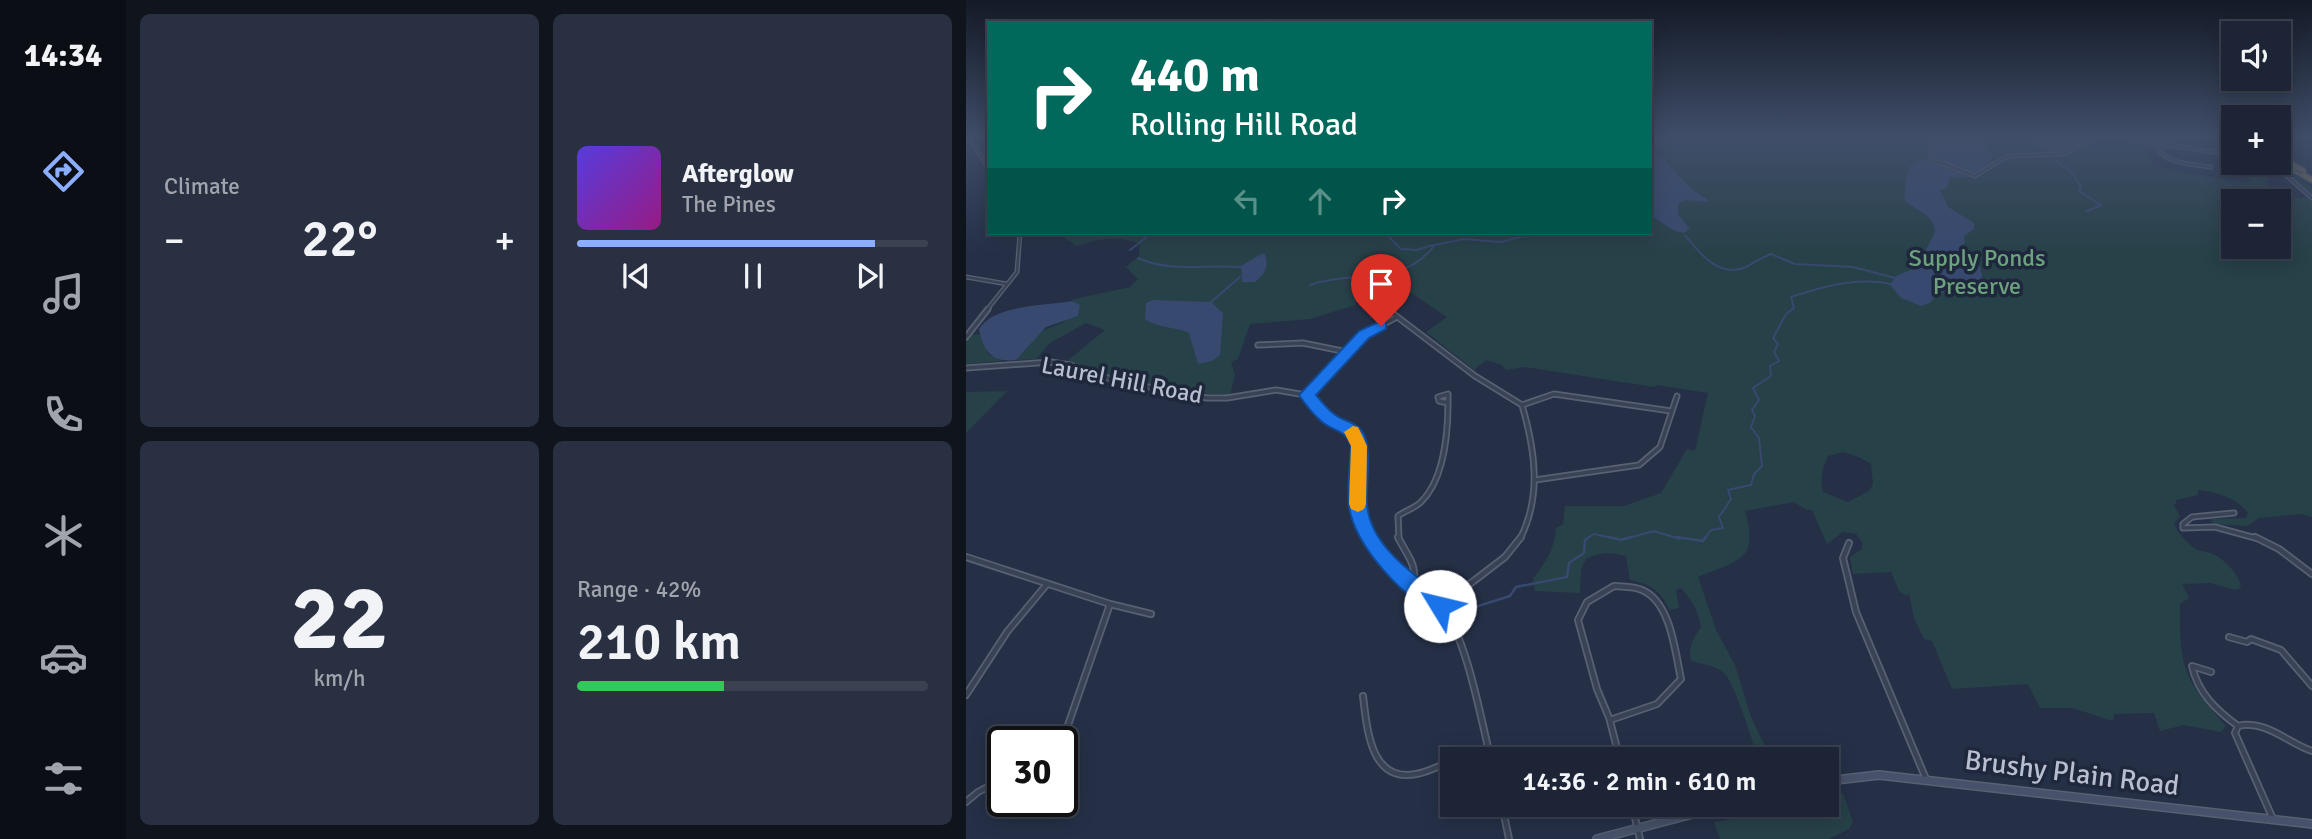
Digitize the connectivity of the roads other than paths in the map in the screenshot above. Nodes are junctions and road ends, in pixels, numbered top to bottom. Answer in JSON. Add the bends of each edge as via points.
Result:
{"nodes":[{"id":1,"x":2293,"y":177,"type":"edge"},
{"id":2,"x":2312,"y":198,"type":"edge"},
{"id":3,"x":1020,"y":235,"type":"edge"},
{"id":4,"x":966,"y":277,"type":"edge"},
{"id":5,"x":1007,"y":284,"type":"junction"},
{"id":6,"x":1368,"y":302,"type":"dead end"},
{"id":7,"x":1397,"y":316,"type":"junction"},
{"id":8,"x":966,"y":337,"type":"edge"},
{"id":9,"x":1258,"y":345,"type":"dead end"},
{"id":10,"x":1347,"y":352,"type":"junction"},
{"id":11,"x":966,"y":368,"type":"edge"},
{"id":12,"x":1306,"y":395,"type":"junction"},
{"id":13,"x":1677,"y":397,"type":"dead end"},
{"id":14,"x":1449,"y":403,"type":"dead end"},
{"id":15,"x":1522,"y":405,"type":"junction"},
{"id":16,"x":1671,"y":411,"type":"junction"},
{"id":17,"x":1535,"y":480,"type":"junction"},
{"id":18,"x":2234,"y":513,"type":"dead end"},
{"id":19,"x":1849,"y":543,"type":"dead end"},
{"id":20,"x":966,"y":557,"type":"edge"},
{"id":21,"x":2312,"y":574,"type":"edge"},
{"id":22,"x":1048,"y":583,"type":"junction"},
{"id":23,"x":1413,"y":586,"type":"junction"},
{"id":24,"x":1110,"y":604,"type":"junction"},
{"id":25,"x":1440,"y":606,"type":"junction"},
{"id":26,"x":1151,"y":614,"type":"dead end"},
{"id":27,"x":2229,"y":637,"type":"dead end"},
{"id":28,"x":2210,"y":672,"type":"dead end"},
{"id":29,"x":2312,"y":686,"type":"edge"},
{"id":30,"x":966,"y":695,"type":"edge"},
{"id":31,"x":1363,"y":696,"type":"dead end"},
{"id":32,"x":1610,"y":720,"type":"junction"},
{"id":33,"x":1067,"y":726,"type":"edge"},
{"id":34,"x":2238,"y":726,"type":"junction"},
{"id":35,"x":1489,"y":747,"type":"edge"},
{"id":36,"x":1617,"y":747,"type":"edge"},
{"id":37,"x":2312,"y":751,"type":"edge"},
{"id":38,"x":1440,"y":765,"type":"edge"},
{"id":39,"x":1926,"y":779,"type":"junction"},
{"id":40,"x":1839,"y":780,"type":"edge"},
{"id":41,"x":987,"y":787,"type":"edge"},
{"id":42,"x":966,"y":802,"type":"edge"},
{"id":43,"x":1504,"y":817,"type":"edge"},
{"id":44,"x":1635,"y":817,"type":"edge"},
{"id":45,"x":1678,"y":817,"type":"edge"},
{"id":46,"x":2273,"y":819,"type":"junction"},
{"id":47,"x":2312,"y":824,"type":"edge"},
{"id":48,"x":1638,"y":827,"type":"junction"},
{"id":49,"x":1509,"y":839,"type":"edge"},
{"id":50,"x":1597,"y":839,"type":"edge"},
{"id":51,"x":1640,"y":839,"type":"edge"}],
"edges":[{"from":1,"to":2,"type":"street"},
{"from":3,"to":5,"type":"street","via":[[1019,265]]},
{"from":4,"to":5,"type":"street"},
{"from":5,"to":8,"type":"street"},
{"from":6,"to":7,"type":"street"},
{"from":7,"to":10,"type":"street","via":[[1364,335]]},
{"from":7,"to":15,"type":"street","via":[[1475,376]]},
{"from":9,"to":10,"type":"street","via":[[1296,342]]},
{"from":10,"to":12,"type":"street"},
{"from":11,"to":12,"type":"street","name":"Laurel Hill Road","via":[[1051,362],[1128,385],[1208,398],[1276,390]]},
{"from":12,"to":23,"type":"street","via":[[1329,419],[1356,435],[1360,518],[1380,553]]},
{"from":13,"to":16,"type":"street"},
{"from":14,"to":23,"type":"street","via":[[1432,484],[1421,502],[1398,516],[1395,530],[1415,569]]},
{"from":15,"to":16,"type":"street","via":[[1554,394]]},
{"from":15,"to":17,"type":"street","via":[[1532,437]]},
{"from":16,"to":17,"type":"street","via":[[1661,447],[1639,465]]},
{"from":17,"to":25,"type":"street","via":[[1528,525],[1507,556]]},
{"from":18,"to":21,"type":"street","via":[[2192,517],[2183,528],[2219,528],[2251,536],[2278,548]]},
{"from":19,"to":39,"type":"street","via":[[1843,558],[1856,612]]},
{"from":20,"to":22,"type":"street"},
{"from":22,"to":24,"type":"street"},
{"from":22,"to":30,"type":"street","via":[[1007,632]]},
{"from":23,"to":25,"type":"street"},
{"from":24,"to":26,"type":"street"},
{"from":24,"to":33,"type":"street"},
{"from":25,"to":35,"type":"street","via":[[1455,630]]},
{"from":27,"to":29,"type":"street","via":[[2278,646]]},
{"from":28,"to":34,"type":"street","via":[[2192,666],[2205,696]]},
{"from":31,"to":38,"type":"street","via":[[1372,749],[1385,770],[1412,776]]},
{"from":32,"to":32,"type":"street","via":[[1578,620],[1587,602],[1614,586],[1644,590],[1657,601],[1673,640],[1681,679],[1655,707]]},
{"from":32,"to":36,"type":"street"},
{"from":34,"to":37,"type":"street","via":[[2258,723]]},
{"from":34,"to":46,"type":"street","via":[[2239,746]]},
{"from":39,"to":40,"type":"main road","name":"Brushy Plain Road","via":[[1880,775]]},
{"from":39,"to":46,"type":"main road","name":"Brushy Plain Road"},
{"from":41,"to":42,"type":"street"},
{"from":43,"to":49,"type":"street"},
{"from":44,"to":48,"type":"street"},
{"from":45,"to":48,"type":"main road"},
{"from":46,"to":47,"type":"main road","name":"Brushy Plain Road"},
{"from":48,"to":50,"type":"main road"},
{"from":48,"to":51,"type":"street"}]}
